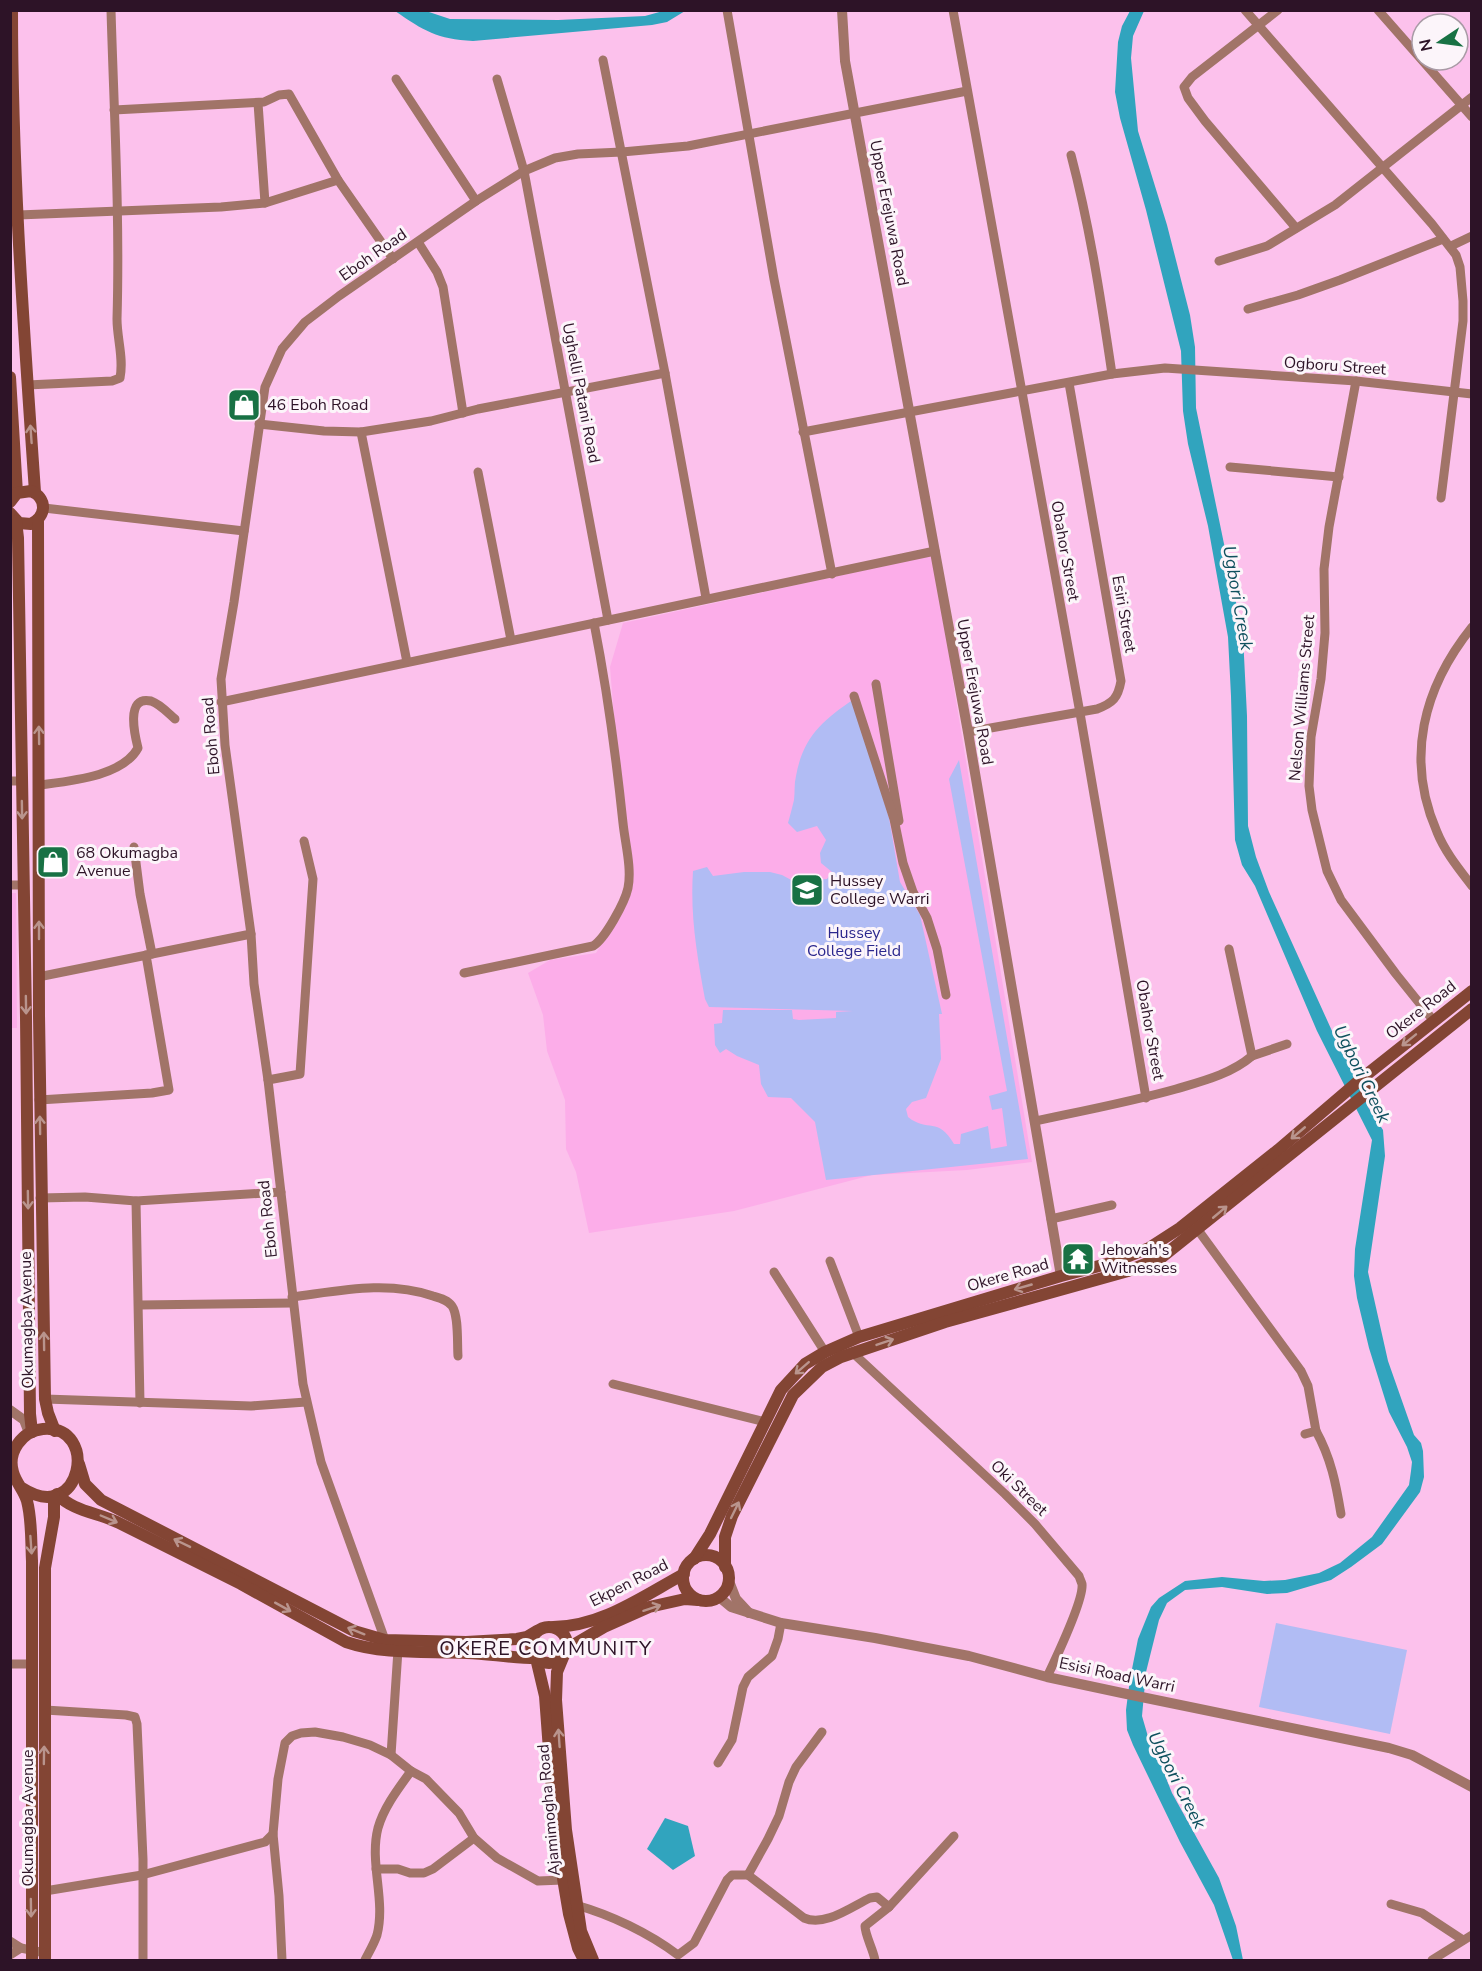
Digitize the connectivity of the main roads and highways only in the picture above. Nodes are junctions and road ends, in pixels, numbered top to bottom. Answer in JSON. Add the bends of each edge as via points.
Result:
{"nodes":[{"id":1,"x":12,"y":10,"type":"edge"},
{"id":2,"x":10,"y":377,"type":"edge"},
{"id":3,"x":35,"y":492,"type":"junction"},
{"id":4,"x":14,"y":497,"type":"edge"},
{"id":5,"x":13,"y":517,"type":"edge"},
{"id":6,"x":38,"y":520,"type":"junction"},
{"id":7,"x":16,"y":781,"type":"edge"},
{"id":8,"x":1472,"y":991,"type":"edge"},
{"id":9,"x":1472,"y":1009,"type":"edge"},
{"id":10,"x":55,"y":1431,"type":"junction"},
{"id":11,"x":31,"y":1432,"type":"junction"},
{"id":12,"x":12,"y":1451,"type":"edge"},
{"id":13,"x":79,"y":1462,"type":"junction"},
{"id":14,"x":22,"y":1488,"type":"junction"},
{"id":15,"x":56,"y":1495,"type":"junction"},
{"id":16,"x":694,"y":1559,"type":"junction"},
{"id":17,"x":726,"y":1567,"type":"junction"},
{"id":18,"x":684,"y":1574,"type":"junction"},
{"id":19,"x":698,"y":1600,"type":"junction"},
{"id":20,"x":553,"y":1627,"type":"junction"},
{"id":21,"x":537,"y":1631,"type":"junction"},
{"id":22,"x":564,"y":1655,"type":"junction"},
{"id":23,"x":536,"y":1658,"type":"junction"},
{"id":24,"x":28,"y":1953,"type":"edge"},
{"id":25,"x":45,"y":1957,"type":"edge"},
{"id":26,"x":584,"y":1960,"type":"edge"},
{"id":27,"x":593,"y":1960,"type":"edge"}],
"edges":[{"from":3,"to":1,"type":"main road","one_way":true,"via":[[18,215]]},
{"from":2,"to":4,"type":"main road"},
{"from":3,"to":4,"type":"main road","via":[[26,490]]},
{"from":3,"to":6,"type":"main road","via":[[44,508]]},
{"from":5,"to":6,"type":"main road","via":[[27,524]]},
{"from":5,"to":7,"type":"main road","name":"Okumagba Avenue","via":[[18,538]]},
{"from":10,"to":6,"type":"main road","name":"Okumagba Avenue","one_way":true,"via":[[45,1399],[40,1198]]},
{"from":7,"to":11,"type":"main road","name":"Okumagba Avenue","one_way":true,"via":[[24,885]]},
{"from":8,"to":16,"type":"main road","name":"Okere Road","one_way":true,"via":[[1165,1239],[1132,1256],[859,1337],[805,1365],[781,1390]]},
{"from":17,"to":9,"type":"main road","name":"Okere Road","one_way":true,"via":[[728,1526],[793,1395],[822,1367],[945,1322],[1162,1257]]},
{"from":10,"to":11,"type":"main road"},
{"from":10,"to":13,"type":"main road","via":[[72,1443]]},
{"from":11,"to":12,"type":"main road"},
{"from":12,"to":14,"type":"main road","via":[[13,1472]]},
{"from":13,"to":15,"type":"main road","via":[[71,1485]]},
{"from":21,"to":13,"type":"main road","one_way":true,"via":[[526,1637],[495,1642],[385,1640],[354,1631],[101,1500],[85,1484]]},
{"from":14,"to":15,"type":"main road","via":[[42,1497]]},
{"from":14,"to":24,"type":"main road","name":"Okumagba Avenue","one_way":true,"via":[[32,1560]]},
{"from":15,"to":23,"type":"main road","one_way":true,"via":[[241,1584],[346,1642],[370,1648]]},
{"from":25,"to":15,"type":"main road","name":"Okumagba Avenue","one_way":true,"via":[[45,1568]]},
{"from":16,"to":17,"type":"main road","via":[[708,1556]]},
{"from":16,"to":18,"type":"main road"},
{"from":17,"to":19,"type":"main road","via":[[729,1581],[725,1590],[712,1600]]},
{"from":18,"to":19,"type":"main road","via":[[686,1589]]},
{"from":18,"to":20,"type":"main road","name":"Ekpen Road","via":[[600,1618]]},
{"from":22,"to":19,"type":"main road","name":"Ekpen Road","one_way":true,"via":[[585,1638],[649,1608]]},
{"from":20,"to":21,"type":"main road"},
{"from":20,"to":22,"type":"main road","via":[[566,1638]]},
{"from":21,"to":23,"type":"main road","via":[[531,1641]]},
{"from":22,"to":23,"type":"main road","via":[[551,1663]]},
{"from":27,"to":22,"type":"main road","name":"Ajamimogha Road","one_way":true,"via":[[580,1931],[566,1830],[556,1700],[557,1672]]},
{"from":23,"to":26,"type":"main road","name":"Ajamimogha Road","via":[[544,1683],[555,1830],[569,1914]]}]}
